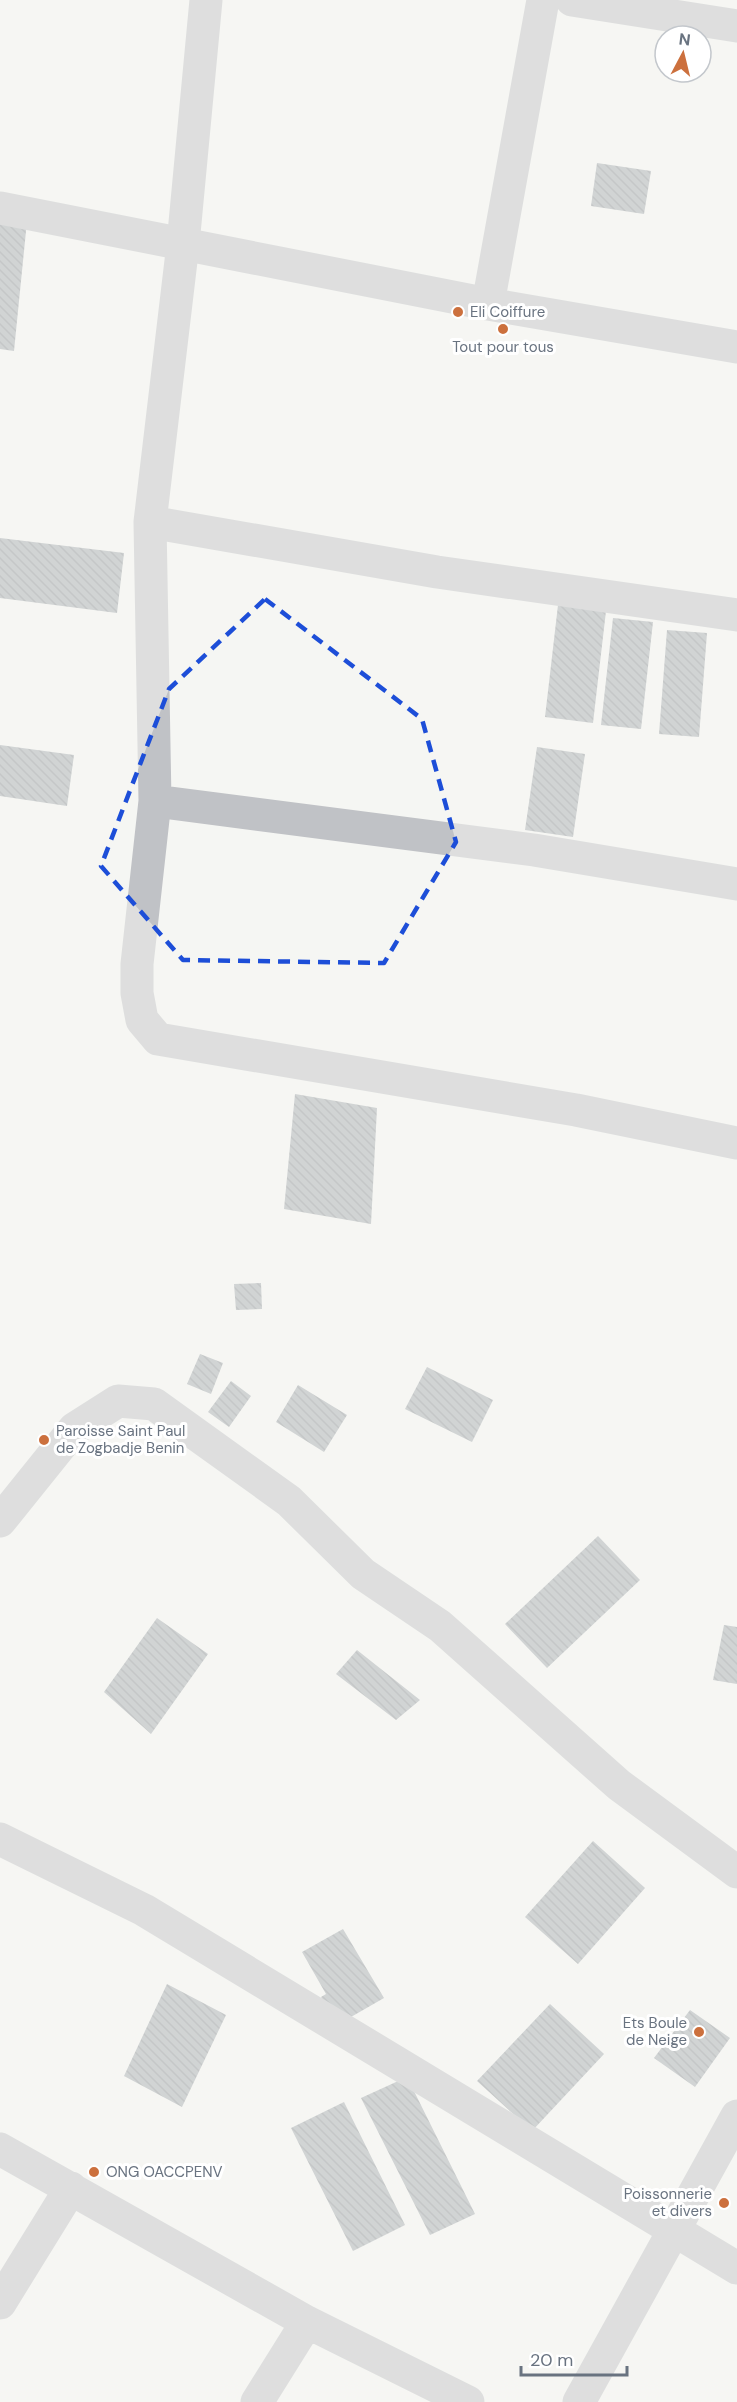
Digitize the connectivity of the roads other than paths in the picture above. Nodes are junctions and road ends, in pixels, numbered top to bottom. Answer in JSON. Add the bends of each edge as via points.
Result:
{"nodes":[{"id":1,"x":206,"y":0,"type":"edge"},
{"id":2,"x":543,"y":0,"type":"edge"},
{"id":3,"x":572,"y":0,"type":"edge"},
{"id":4,"x":737,"y":26,"type":"edge"},
{"id":5,"x":0,"y":208,"type":"edge"},
{"id":6,"x":183,"y":244,"type":"junction"},
{"id":7,"x":488,"y":304,"type":"junction"},
{"id":8,"x":737,"y":347,"type":"edge"},
{"id":9,"x":150,"y":522,"type":"junction"},
{"id":10,"x":737,"y":615,"type":"edge"},
{"id":11,"x":155,"y":801,"type":"junction"},
{"id":12,"x":737,"y":884,"type":"edge"},
{"id":13,"x":737,"y":1143,"type":"edge"},
{"id":14,"x":0,"y":1521,"type":"edge"},
{"id":15,"x":0,"y":1839,"type":"edge"},
{"id":16,"x":737,"y":1872,"type":"edge"},
{"id":17,"x":737,"y":2116,"type":"edge"},
{"id":18,"x":0,"y":2150,"type":"edge"},
{"id":19,"x":71,"y":2188,"type":"junction"},
{"id":20,"x":675,"y":2232,"type":"junction"},
{"id":21,"x":737,"y":2268,"type":"edge"},
{"id":22,"x":0,"y":2303,"type":"edge"},
{"id":23,"x":307,"y":2322,"type":"junction"},
{"id":24,"x":257,"y":2402,"type":"edge"},
{"id":25,"x":468,"y":2402,"type":"edge"},
{"id":26,"x":579,"y":2402,"type":"edge"}],
"edges":[{"from":1,"to":6,"type":"street"},
{"from":2,"to":7,"type":"street"},
{"from":3,"to":4,"type":"street"},
{"from":5,"to":6,"type":"street"},
{"from":6,"to":7,"type":"street"},
{"from":6,"to":9,"type":"street"},
{"from":7,"to":8,"type":"street"},
{"from":9,"to":10,"type":"street","via":[[437,572]]},
{"from":9,"to":11,"type":"street"},
{"from":11,"to":12,"type":"street","via":[[534,850]]},
{"from":11,"to":13,"type":"street","via":[[137,993],[142,1020],[158,1039],[576,1110]]},
{"from":14,"to":16,"type":"street","via":[[74,1429],[118,1401],[154,1404],[289,1501],[363,1574],[440,1626],[620,1785]]},
{"from":15,"to":20,"type":"street","via":[[144,1910]]},
{"from":17,"to":20,"type":"street"},
{"from":18,"to":19,"type":"street"},
{"from":19,"to":22,"type":"street"},
{"from":19,"to":23,"type":"street"},
{"from":20,"to":21,"type":"street"},
{"from":20,"to":26,"type":"street"},
{"from":23,"to":24,"type":"street"},
{"from":23,"to":25,"type":"street"}]}
